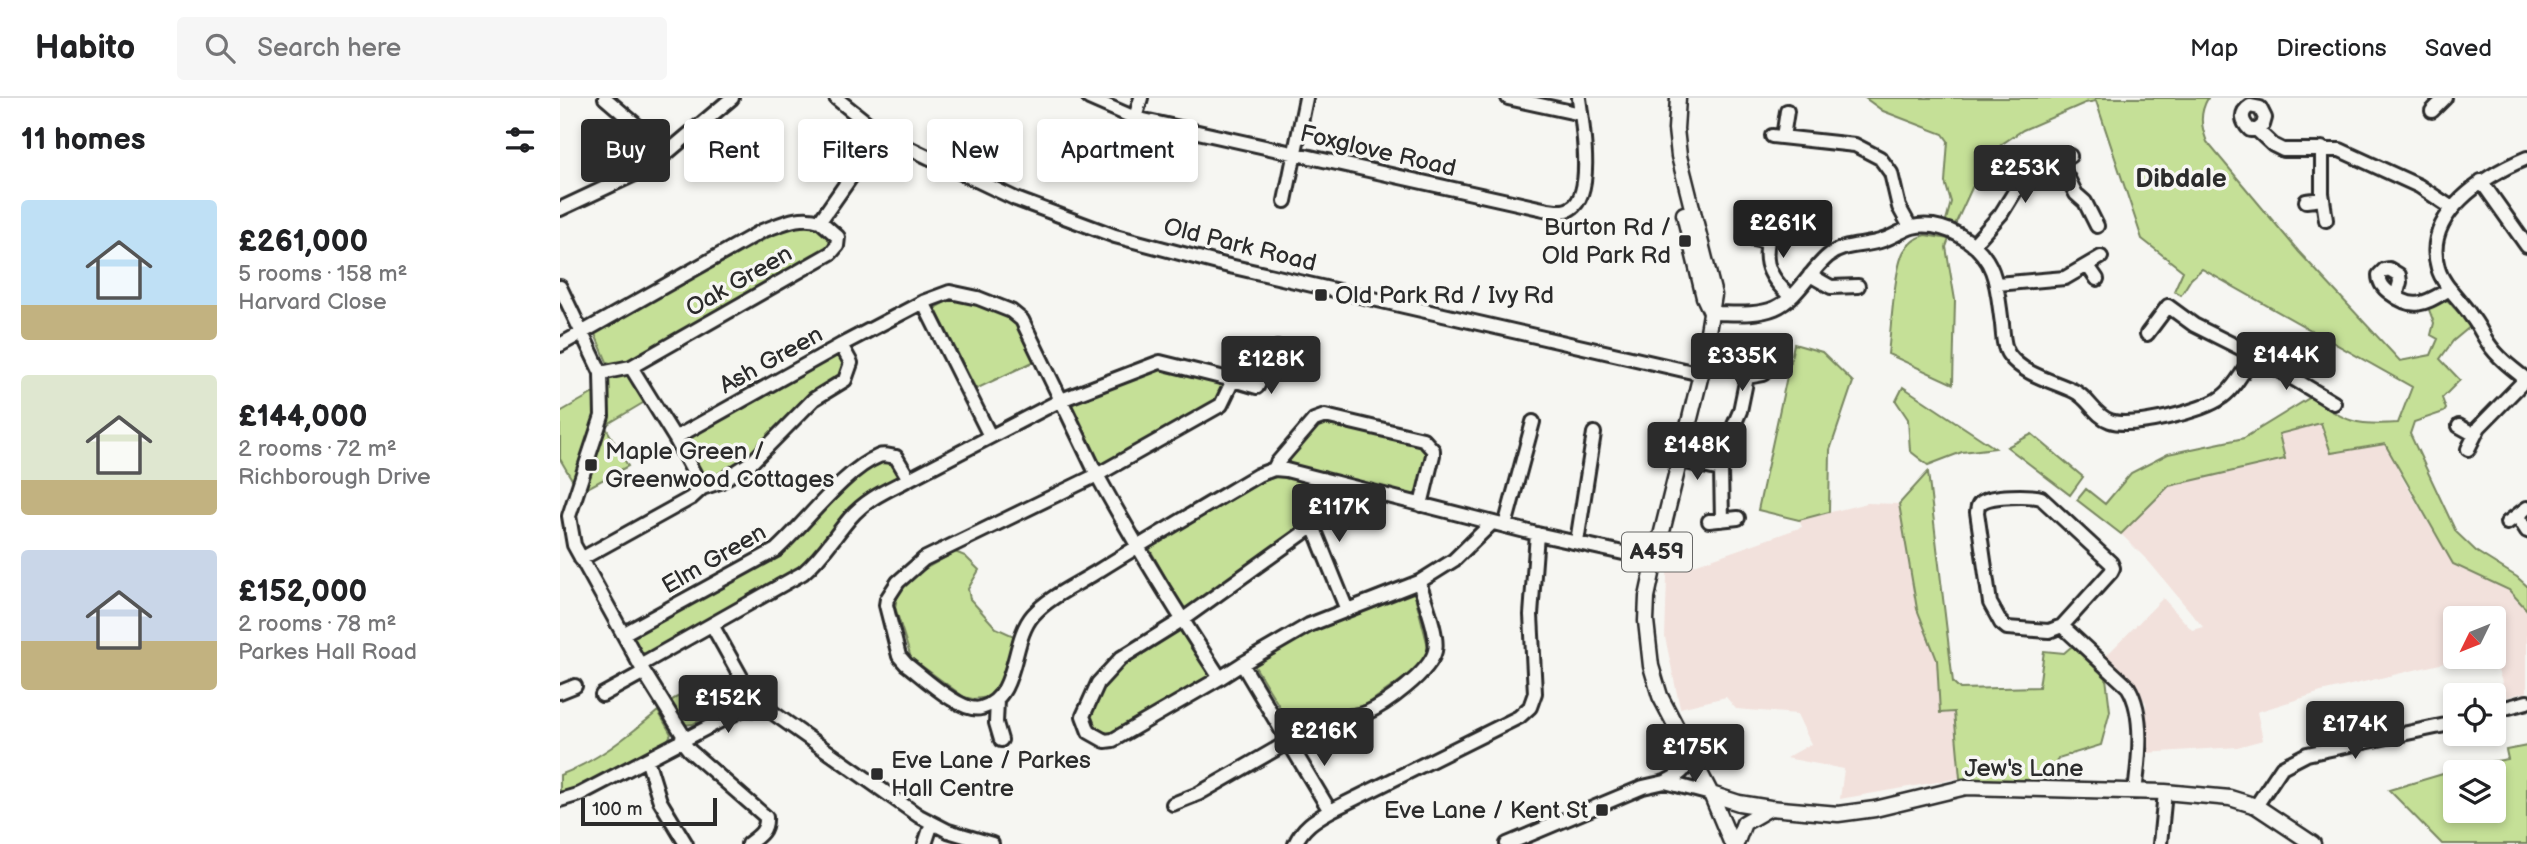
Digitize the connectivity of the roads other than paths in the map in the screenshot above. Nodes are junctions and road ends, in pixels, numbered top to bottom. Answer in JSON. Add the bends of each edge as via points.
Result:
{"nodes":[{"id":1,"x":605,"y":98,"type":"edge"},
{"id":2,"x":732,"y":98,"type":"edge"},
{"id":3,"x":836,"y":98,"type":"edge"},
{"id":4,"x":1089,"y":98,"type":"edge"},
{"id":5,"x":1141,"y":98,"type":"edge"},
{"id":6,"x":1306,"y":98,"type":"edge"},
{"id":7,"x":1508,"y":98,"type":"edge"},
{"id":8,"x":1578,"y":98,"type":"edge"},
{"id":9,"x":1670,"y":98,"type":"edge"},
{"id":10,"x":1678,"y":98,"type":"edge"},
{"id":11,"x":2444,"y":98,"type":"edge"},
{"id":12,"x":1787,"y":111,"type":"dead end"},
{"id":13,"x":2432,"y":111,"type":"dead end"},
{"id":14,"x":1581,"y":114,"type":"junction"},
{"id":15,"x":1135,"y":118,"type":"junction"},
{"id":16,"x":630,"y":119,"type":"edge"},
{"id":17,"x":862,"y":119,"type":"edge"},
{"id":18,"x":2257,"y":130,"type":"dead end"},
{"id":19,"x":913,"y":149,"type":"edge"},
{"id":20,"x":2322,"y":149,"type":"junction"},
{"id":21,"x":670,"y":150,"type":"edge"},
{"id":22,"x":1294,"y":153,"type":"junction"},
{"id":23,"x":2527,"y":158,"type":"edge"},
{"id":24,"x":2481,"y":181,"type":"junction"},
{"id":25,"x":618,"y":182,"type":"edge"},
{"id":26,"x":847,"y":182,"type":"edge"},
{"id":27,"x":2322,"y":199,"type":"junction"},
{"id":28,"x":1285,"y":201,"type":"dead end"},
{"id":29,"x":2306,"y":201,"type":"dead end"},
{"id":30,"x":2452,"y":208,"type":"junction"},
{"id":31,"x":560,"y":209,"type":"edge"},
{"id":32,"x":2326,"y":219,"type":"dead end"},
{"id":33,"x":820,"y":221,"type":"junction"},
{"id":34,"x":1772,"y":223,"type":"dead end"},
{"id":35,"x":2098,"y":226,"type":"dead end"},
{"id":36,"x":1910,"y":227,"type":"junction"},
{"id":37,"x":1745,"y":237,"type":"dead end"},
{"id":38,"x":1766,"y":242,"type":"junction"},
{"id":39,"x":1973,"y":244,"type":"junction"},
{"id":40,"x":2527,"y":246,"type":"edge"},
{"id":41,"x":2101,"y":257,"type":"dead end"},
{"id":42,"x":2088,"y":266,"type":"junction"},
{"id":43,"x":1810,"y":275,"type":"junction"},
{"id":44,"x":2097,"y":279,"type":"dead end"},
{"id":45,"x":1997,"y":284,"type":"junction"},
{"id":46,"x":560,"y":286,"type":"edge"},
{"id":47,"x":1858,"y":286,"type":"dead end"},
{"id":48,"x":2450,"y":289,"type":"junction"},
{"id":49,"x":1791,"y":297,"type":"junction"},
{"id":50,"x":2396,"y":297,"type":"dead end"},
{"id":51,"x":923,"y":302,"type":"junction"},
{"id":52,"x":1712,"y":313,"type":"junction"},
{"id":53,"x":583,"y":331,"type":"junction"},
{"id":54,"x":2147,"y":334,"type":"dead end"},
{"id":55,"x":560,"y":345,"type":"edge"},
{"id":56,"x":841,"y":345,"type":"junction"},
{"id":57,"x":1277,"y":348,"type":"dead end"},
{"id":58,"x":2254,"y":355,"type":"junction"},
{"id":59,"x":1736,"y":366,"type":"dead end"},
{"id":60,"x":631,"y":367,"type":"junction"},
{"id":61,"x":601,"y":373,"type":"junction"},
{"id":62,"x":1701,"y":374,"type":"junction"},
{"id":63,"x":1763,"y":374,"type":"dead end"},
{"id":64,"x":1748,"y":377,"type":"junction"},
{"id":65,"x":1233,"y":380,"type":"junction"},
{"id":66,"x":2527,"y":380,"type":"edge"},
{"id":67,"x":1061,"y":400,"type":"junction"},
{"id":68,"x":2334,"y":403,"type":"dead end"},
{"id":69,"x":1533,"y":422,"type":"dead end"},
{"id":70,"x":2459,"y":426,"type":"dead end"},
{"id":71,"x":1594,"y":433,"type":"dead end"},
{"id":72,"x":2475,"y":435,"type":"junction"},
{"id":73,"x":990,"y":436,"type":"junction"},
{"id":74,"x":675,"y":438,"type":"junction"},
{"id":75,"x":2468,"y":449,"type":"dead end"},
{"id":76,"x":1681,"y":461,"type":"junction"},
{"id":77,"x":1274,"y":469,"type":"junction"},
{"id":78,"x":1721,"y":470,"type":"junction"},
{"id":79,"x":1097,"y":475,"type":"junction"},
{"id":80,"x":909,"y":479,"type":"junction"},
{"id":81,"x":1323,"y":479,"type":"junction"},
{"id":82,"x":702,"y":488,"type":"junction"},
{"id":83,"x":1421,"y":505,"type":"junction"},
{"id":84,"x":565,"y":516,"type":"edge"},
{"id":85,"x":2517,"y":516,"type":"edge"},
{"id":86,"x":1738,"y":518,"type":"dead end"},
{"id":87,"x":1492,"y":523,"type":"junction"},
{"id":88,"x":1313,"y":526,"type":"junction"},
{"id":89,"x":1505,"y":526,"type":"junction"},
{"id":90,"x":2527,"y":531,"type":"edge"},
{"id":91,"x":1537,"y":534,"type":"junction"},
{"id":92,"x":1577,"y":542,"type":"junction"},
{"id":93,"x":1137,"y":547,"type":"junction"},
{"id":94,"x":581,"y":559,"type":"junction"},
{"id":95,"x":1655,"y":560,"type":"junction"},
{"id":96,"x":1419,"y":582,"type":"junction"},
{"id":97,"x":1347,"y":610,"type":"junction"},
{"id":98,"x":1182,"y":620,"type":"junction"},
{"id":99,"x":712,"y":625,"type":"junction"},
{"id":100,"x":2062,"y":626,"type":"junction"},
{"id":101,"x":623,"y":634,"type":"junction"},
{"id":102,"x":1242,"y":664,"type":"junction"},
{"id":103,"x":642,"y":669,"type":"junction"},
{"id":104,"x":741,"y":677,"type":"dead end"},
{"id":105,"x":1220,"y":678,"type":"junction"},
{"id":106,"x":575,"y":686,"type":"dead end"},
{"id":107,"x":560,"y":692,"type":"edge"},
{"id":108,"x":602,"y":695,"type":"dead end"},
{"id":109,"x":998,"y":700,"type":"junction"},
{"id":110,"x":2527,"y":702,"type":"edge"},
{"id":111,"x":2506,"y":708,"type":"edge"},
{"id":112,"x":974,"y":710,"type":"junction"},
{"id":113,"x":996,"y":723,"type":"junction"},
{"id":114,"x":2443,"y":726,"type":"edge"},
{"id":115,"x":683,"y":739,"type":"junction"},
{"id":116,"x":1001,"y":740,"type":"dead end"},
{"id":117,"x":1289,"y":742,"type":"junction"},
{"id":118,"x":1692,"y":756,"type":"junction"},
{"id":119,"x":647,"y":759,"type":"junction"},
{"id":120,"x":1665,"y":782,"type":"junction"},
{"id":121,"x":2135,"y":792,"type":"junction"},
{"id":122,"x":2165,"y":792,"type":"junction"},
{"id":123,"x":1711,"y":794,"type":"junction"},
{"id":124,"x":560,"y":800,"type":"edge"},
{"id":125,"x":1173,"y":804,"type":"dead end"},
{"id":126,"x":2256,"y":806,"type":"junction"},
{"id":127,"x":1770,"y":808,"type":"junction"},
{"id":128,"x":1330,"y":811,"type":"junction"},
{"id":129,"x":932,"y":823,"type":"junction"},
{"id":130,"x":686,"y":844,"type":"edge"},
{"id":131,"x":748,"y":844,"type":"edge"},
{"id":132,"x":925,"y":844,"type":"edge"},
{"id":133,"x":992,"y":844,"type":"edge"},
{"id":134,"x":1295,"y":844,"type":"edge"},
{"id":135,"x":1507,"y":844,"type":"edge"},
{"id":136,"x":1734,"y":844,"type":"edge"},
{"id":137,"x":2160,"y":844,"type":"edge"},
{"id":138,"x":2313,"y":844,"type":"edge"}],
"edges":[{"from":1,"to":16,"type":"street"},
{"from":2,"to":21,"type":"street"},
{"from":3,"to":17,"type":"street","name":"Old Park Road"},
{"from":4,"to":15,"type":"street","name":"Foxglove Road"},
{"from":5,"to":15,"type":"street"},
{"from":6,"to":22,"type":"street"},
{"from":7,"to":14,"type":"street"},
{"from":8,"to":14,"type":"street"},
{"from":9,"to":52,"type":"main road","via":[[1671,144],[1681,202]]},
{"from":10,"to":52,"type":"main road","number":"A459","via":[[1679,156],[1714,295]]},
{"from":11,"to":13,"type":"street"},
{"from":12,"to":36,"type":"street","via":[[1777,136],[1855,145],[1880,158],[1891,173],[1899,207]]},
{"from":14,"to":22,"type":"street","name":"Foxglove Road","via":[[1586,156],[1581,197],[1564,211]]},
{"from":15,"to":22,"type":"street","name":"Foxglove Road"},
{"from":18,"to":20,"type":"street","via":[[2283,150]]},
{"from":19,"to":62,"type":"street","name":"Old Park Road","via":[[1016,199],[1115,236]]},
{"from":20,"to":27,"type":"street"},
{"from":20,"to":30,"type":"street","via":[[2340,150],[2419,186]]},
{"from":22,"to":28,"type":"street"},
{"from":23,"to":24,"type":"street"},
{"from":24,"to":30,"type":"street"},
{"from":24,"to":40,"type":"street"},
{"from":25,"to":31,"type":"street"},
{"from":26,"to":33,"type":"street"},
{"from":27,"to":29,"type":"street"},
{"from":27,"to":32,"type":"street"},
{"from":30,"to":48,"type":"street","via":[[2438,228],[2436,243],[2437,267]]},
{"from":33,"to":53,"type":"street","name":"Oak Green","via":[[794,219],[762,232]]},
{"from":33,"to":60,"type":"street","name":"Oak Green","via":[[838,237],[831,253]]},
{"from":34,"to":38,"type":"street"},
{"from":35,"to":39,"type":"street","via":[[2095,207],[2076,194],[2064,158],[2036,169]]},
{"from":36,"to":39,"type":"street","via":[[1935,226]]},
{"from":36,"to":43,"type":"street","via":[[1881,241],[1840,249]]},
{"from":37,"to":38,"type":"street"},
{"from":38,"to":49,"type":"street","via":[[1769,272]]},
{"from":39,"to":45,"type":"street","via":[[1986,258]]},
{"from":41,"to":42,"type":"street"},
{"from":42,"to":44,"type":"street"},
{"from":42,"to":45,"type":"street","via":[[2057,279]]},
{"from":43,"to":47,"type":"street","via":[[1844,294]]},
{"from":43,"to":49,"type":"street"},
{"from":45,"to":58,"type":"street","via":[[2009,355],[2032,373],[2082,395],[2110,421],[2126,424],[2195,411],[2224,396]]},
{"from":46,"to":53,"type":"street"},
{"from":48,"to":50,"type":"street","via":[[2416,305]]},
{"from":48,"to":66,"type":"street","via":[[2498,356]]},
{"from":49,"to":52,"type":"street","via":[[1758,312]]},
{"from":51,"to":56,"type":"street"},
{"from":51,"to":67,"type":"street","via":[[950,292],[961,293],[1017,315]]},
{"from":51,"to":73,"type":"street"},
{"from":52,"to":62,"type":"main road","number":"A459"},
{"from":53,"to":55,"type":"street","name":"Oak Green"},
{"from":53,"to":61,"type":"street"},
{"from":54,"to":58,"type":"street","via":[[2171,300],[2194,325]]},
{"from":56,"to":74,"type":"street","name":"Ash Green"},
{"from":56,"to":82,"type":"street","name":"Ash Green","via":[[851,363],[845,380],[814,399],[754,461]]},
{"from":57,"to":65,"type":"street","via":[[1257,387]]},
{"from":58,"to":68,"type":"street"},
{"from":59,"to":64,"type":"street"},
{"from":60,"to":61,"type":"street"},
{"from":60,"to":74,"type":"street"},
{"from":61,"to":84,"type":"street","via":[[602,416]]},
{"from":62,"to":76,"type":"main road","number":"A459"},
{"from":63,"to":64,"type":"street"},
{"from":64,"to":78,"type":"street"},
{"from":65,"to":67,"type":"street","via":[[1160,362]]},
{"from":65,"to":79,"type":"street","via":[[1221,405]]},
{"from":66,"to":72,"type":"street"},
{"from":67,"to":73,"type":"street"},
{"from":67,"to":79,"type":"street"},
{"from":69,"to":89,"type":"street"},
{"from":70,"to":72,"type":"street"},
{"from":71,"to":92,"type":"street"},
{"from":72,"to":75,"type":"street"},
{"from":73,"to":80,"type":"street"},
{"from":74,"to":82,"type":"street"},
{"from":76,"to":78,"type":"street"},
{"from":76,"to":95,"type":"main road","number":"A459"},
{"from":77,"to":81,"type":"street"},
{"from":77,"to":83,"type":"street","via":[[1314,420],[1325,416],[1423,439],[1433,455]]},
{"from":77,"to":93,"type":"street"},
{"from":78,"to":86,"type":"street","via":[[1716,521]]},
{"from":79,"to":93,"type":"street"},
{"from":79,"to":112,"type":"street","via":[[924,559],[887,599],[899,656],[958,703]]},
{"from":80,"to":99,"type":"street","via":[[873,497],[803,573]]},
{"from":80,"to":101,"type":"street","name":"Elm Green","via":[[896,457],[881,455],[838,487],[776,550]]},
{"from":81,"to":83,"type":"street"},
{"from":81,"to":88,"type":"street"},
{"from":82,"to":94,"type":"street","name":"Ash Green"},
{"from":83,"to":87,"type":"street"},
{"from":84,"to":94,"type":"street"},
{"from":85,"to":90,"type":"street"},
{"from":87,"to":89,"type":"street"},
{"from":87,"to":96,"type":"street","via":[[1454,560]]},
{"from":88,"to":97,"type":"street"},
{"from":88,"to":98,"type":"street"},
{"from":89,"to":91,"type":"street"},
{"from":91,"to":92,"type":"street"},
{"from":91,"to":128,"type":"street","via":[[1531,615],[1535,693],[1530,707],[1519,717]]},
{"from":92,"to":95,"type":"street"},
{"from":93,"to":98,"type":"street"},
{"from":93,"to":109,"type":"street","via":[[1033,616]]},
{"from":94,"to":101,"type":"street"},
{"from":95,"to":118,"type":"main road","number":"A459","via":[[1646,621],[1651,666],[1660,696]]},
{"from":96,"to":97,"type":"street"},
{"from":96,"to":117,"type":"street","via":[[1435,639],[1435,652],[1427,666],[1364,714],[1324,722]]},
{"from":97,"to":102,"type":"street","via":[[1309,625]]},
{"from":98,"to":105,"type":"street"},
{"from":98,"to":105,"type":"street","via":[[1109,669],[1085,707],[1089,732],[1113,740]]},
{"from":99,"to":103,"type":"street"},
{"from":99,"to":104,"type":"street"},
{"from":100,"to":100,"type":"street","via":[[2049,631],[2007,628],[1996,616],[1990,603],[1977,512],[1982,502],[2032,495],[2041,498],[2111,563],[2111,572]]},
{"from":100,"to":121,"type":"street","via":[[2135,697]]},
{"from":101,"to":103,"type":"street"},
{"from":102,"to":105,"type":"street"},
{"from":102,"to":117,"type":"street"},
{"from":103,"to":108,"type":"street"},
{"from":103,"to":115,"type":"street"},
{"from":106,"to":107,"type":"street"},
{"from":109,"to":112,"type":"street"},
{"from":109,"to":113,"type":"street"},
{"from":110,"to":111,"type":"street"},
{"from":112,"to":113,"type":"street"},
{"from":113,"to":116,"type":"street"},
{"from":114,"to":126,"type":"street","via":[[2307,754],[2282,766]]},
{"from":115,"to":119,"type":"street"},
{"from":115,"to":129,"type":"street","via":[[743,709],[769,710]]},
{"from":115,"to":131,"type":"street","via":[[689,750],[766,817],[763,832]]},
{"from":117,"to":125,"type":"street"},
{"from":117,"to":128,"type":"street"},
{"from":118,"to":120,"type":"street","via":[[1682,774]]},
{"from":118,"to":123,"type":"main road","number":"A459"},
{"from":119,"to":124,"type":"street"},
{"from":119,"to":130,"type":"street","via":[[660,801]]},
{"from":120,"to":123,"type":"street"},
{"from":120,"to":135,"type":"street"},
{"from":121,"to":122,"type":"main road","name":"Jew's Lane"},
{"from":121,"to":127,"type":"main road","name":"Jew's Lane","via":[[1966,787],[1838,814]]},
{"from":122,"to":126,"type":"main road","name":"Jew's Lane","via":[[2230,798]]},
{"from":122,"to":137,"type":"street"},
{"from":123,"to":127,"type":"main road","name":"Jew's Lane"},
{"from":123,"to":136,"type":"main road","number":"A459"},
{"from":126,"to":138,"type":"main road","name":"Jew's Lane"},
{"from":127,"to":136,"type":"main road","via":[[1744,823]]},
{"from":128,"to":134,"type":"street","via":[[1310,823]]},
{"from":129,"to":132,"type":"street"},
{"from":129,"to":133,"type":"street"}]}
